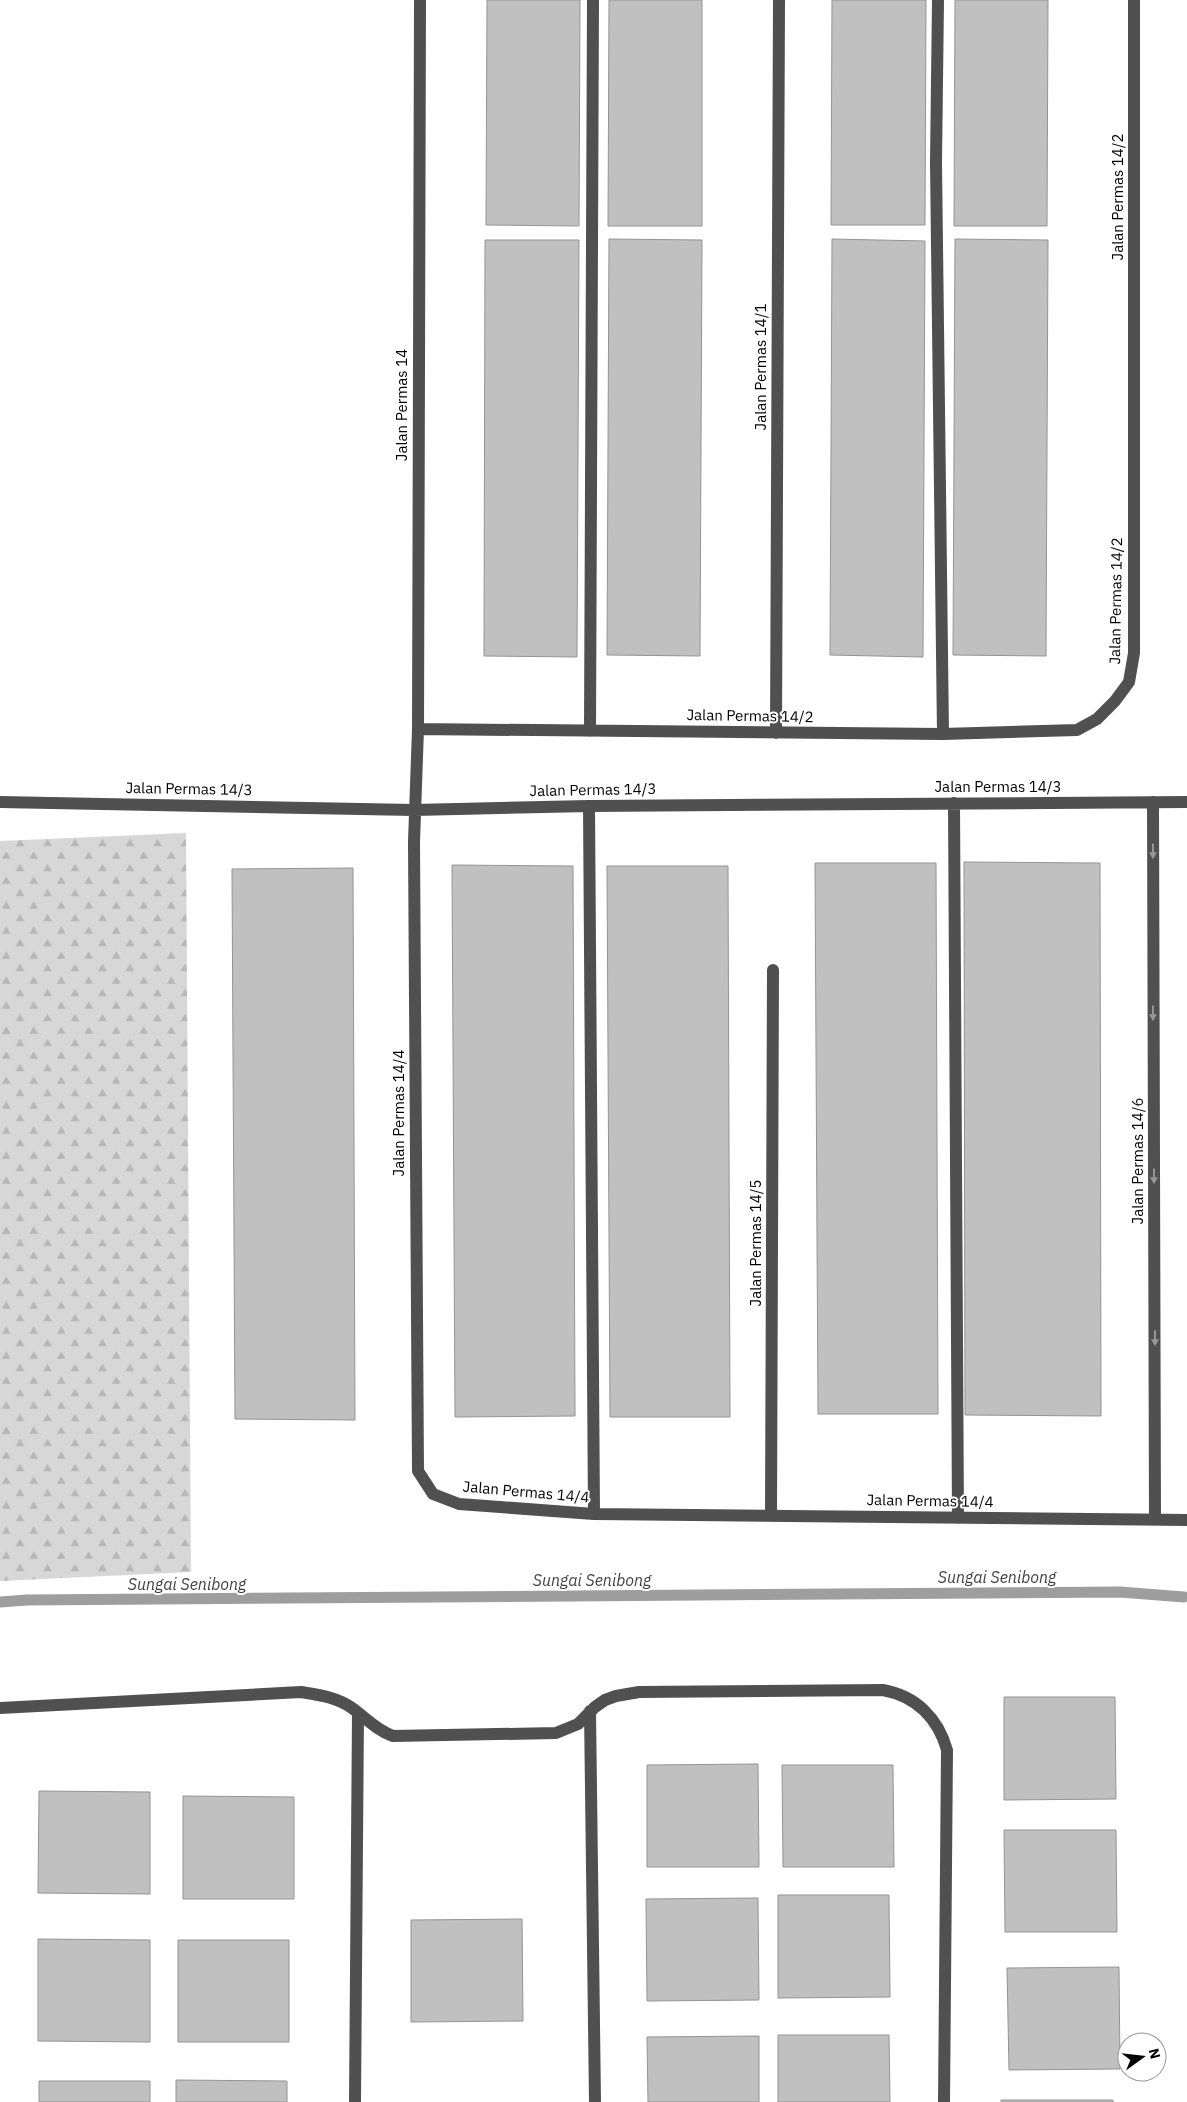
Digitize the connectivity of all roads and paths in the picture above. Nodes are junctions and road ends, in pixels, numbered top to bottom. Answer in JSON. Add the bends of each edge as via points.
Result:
{"nodes":[{"id":1,"x":420,"y":0,"type":"edge"},
{"id":2,"x":594,"y":0,"type":"edge"},
{"id":3,"x":779,"y":0,"type":"edge"},
{"id":4,"x":938,"y":0,"type":"edge"},
{"id":5,"x":1134,"y":0,"type":"edge"},
{"id":6,"x":418,"y":730,"type":"junction"},
{"id":7,"x":590,"y":731,"type":"junction"},
{"id":8,"x":776,"y":733,"type":"junction"},
{"id":9,"x":943,"y":734,"type":"junction"},
{"id":10,"x":0,"y":802,"type":"edge"},
{"id":11,"x":1152,"y":802,"type":"junction"},
{"id":12,"x":1187,"y":802,"type":"edge"},
{"id":13,"x":954,"y":803,"type":"junction"},
{"id":14,"x":589,"y":806,"type":"junction"},
{"id":15,"x":414,"y":810,"type":"junction"},
{"id":16,"x":773,"y":970,"type":"dead end"},
{"id":17,"x":594,"y":1514,"type":"junction"},
{"id":18,"x":771,"y":1516,"type":"junction"},
{"id":19,"x":958,"y":1518,"type":"junction"},
{"id":20,"x":1155,"y":1519,"type":"junction"},
{"id":21,"x":1187,"y":1520,"type":"edge"},
{"id":22,"x":0,"y":1708,"type":"edge"},
{"id":23,"x":590,"y":1711,"type":"junction"},
{"id":24,"x":358,"y":1712,"type":"junction"},
{"id":25,"x":356,"y":2102,"type":"edge"},
{"id":26,"x":595,"y":2102,"type":"edge"},
{"id":27,"x":944,"y":2102,"type":"edge"}],
"edges":[{"from":1,"to":6,"type":"street","name":"Jalan Permas 14"},
{"from":2,"to":7,"type":"street"},
{"from":3,"to":8,"type":"street","name":"Jalan Permas 14/1"},
{"from":4,"to":9,"type":"street","via":[[936,163]]},
{"from":5,"to":9,"type":"street","name":"Jalan Permas 14/2","via":[[1134,653],[1129,682],[1097,719],[1077,730]]},
{"from":6,"to":7,"type":"street","name":"Jalan Permas 14/2"},
{"from":6,"to":15,"type":"street","name":"Jalan Permas 14"},
{"from":7,"to":8,"type":"street","name":"Jalan Permas 14/2"},
{"from":8,"to":9,"type":"street","name":"Jalan Permas 14/2"},
{"from":10,"to":15,"type":"street","name":"Jalan Permas 14/3"},
{"from":11,"to":12,"type":"street","name":"Jalan Permas 14/3"},
{"from":11,"to":13,"type":"street","name":"Jalan Permas 14/3"},
{"from":11,"to":20,"type":"street","name":"Jalan Permas 14/6","one_way":true},
{"from":13,"to":14,"type":"street","name":"Jalan Permas 14/3"},
{"from":13,"to":19,"type":"street"},
{"from":14,"to":15,"type":"street","name":"Jalan Permas 14/3"},
{"from":14,"to":17,"type":"street"},
{"from":15,"to":17,"type":"street","name":"Jalan Permas 14/4","via":[[418,1471],[433,1494],[459,1504]]},
{"from":16,"to":18,"type":"street","name":"Jalan Permas 14/5"},
{"from":17,"to":18,"type":"street","name":"Jalan Permas 14/4"},
{"from":18,"to":19,"type":"street","name":"Jalan Permas 14/4"},
{"from":19,"to":20,"type":"street","name":"Jalan Permas 14/4"},
{"from":20,"to":21,"type":"street","name":"Jalan Permas 14/4"},
{"from":22,"to":24,"type":"street","via":[[301,1692],[328,1696]]},
{"from":23,"to":24,"type":"street","via":[[578,1724],[556,1733],[393,1736],[382,1732]]},
{"from":23,"to":26,"type":"street"},
{"from":23,"to":27,"type":"street","via":[[610,1698],[639,1692],[883,1690],[903,1695],[922,1708],[937,1725],[947,1750]]},
{"from":24,"to":25,"type":"street"}]}
